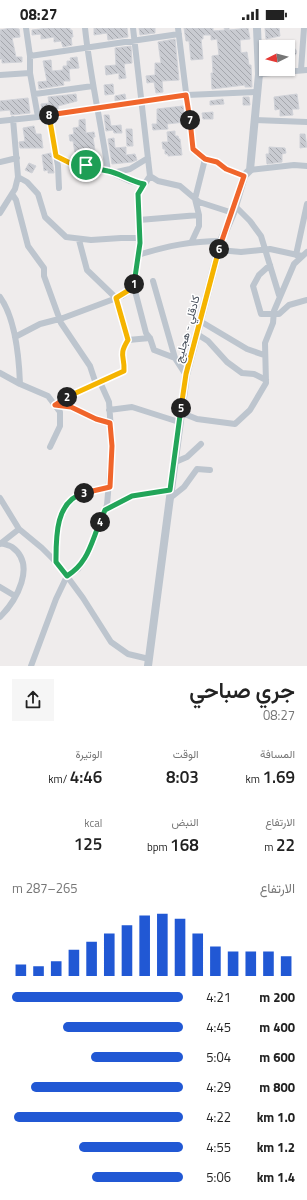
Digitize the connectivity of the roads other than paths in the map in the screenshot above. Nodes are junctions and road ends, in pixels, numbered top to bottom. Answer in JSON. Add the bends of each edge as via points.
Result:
{"nodes":[{"id":1,"x":26,"y":28,"type":"edge"},
{"id":2,"x":85,"y":28,"type":"edge"},
{"id":3,"x":133,"y":28,"type":"edge"},
{"id":4,"x":257,"y":28,"type":"edge"},
{"id":5,"x":304,"y":28,"type":"edge"},
{"id":6,"x":178,"y":31,"type":"edge"},
{"id":7,"x":135,"y":41,"type":"junction"},
{"id":8,"x":87,"y":47,"type":"junction"},
{"id":9,"x":30,"y":56,"type":"junction"},
{"id":10,"x":304,"y":70,"type":"edge"},
{"id":11,"x":30,"y":73,"type":"junction"},
{"id":12,"x":259,"y":74,"type":"joint"},
{"id":13,"x":0,"y":75,"type":"edge"},
{"id":14,"x":92,"y":86,"type":"junction"},
{"id":15,"x":256,"y":92,"type":"junction"},
{"id":16,"x":35,"y":94,"type":"junction"},
{"id":17,"x":186,"y":95,"type":"junction"},
{"id":18,"x":142,"y":101,"type":"junction"},
{"id":19,"x":98,"y":107,"type":"junction"},
{"id":20,"x":49,"y":115,"type":"junction"},
{"id":21,"x":38,"y":117,"type":"junction"},
{"id":22,"x":13,"y":119,"type":"junction"},
{"id":23,"x":255,"y":120,"type":"junction"},
{"id":24,"x":0,"y":121,"type":"edge"},
{"id":25,"x":307,"y":122,"type":"edge"},
{"id":26,"x":56,"y":156,"type":"junction"},
{"id":27,"x":17,"y":158,"type":"junction"},
{"id":28,"x":148,"y":158,"type":"junction"},
{"id":29,"x":205,"y":159,"type":"junction"},
{"id":30,"x":0,"y":162,"type":"edge"},
{"id":31,"x":307,"y":166,"type":"edge"},
{"id":32,"x":250,"y":170,"type":"junction"},
{"id":33,"x":108,"y":171,"type":"junction"},
{"id":34,"x":150,"y":176,"type":"junction"},
{"id":35,"x":244,"y":176,"type":"junction"},
{"id":36,"x":18,"y":177,"type":"junction"},
{"id":37,"x":144,"y":184,"type":"junction"},
{"id":38,"x":59,"y":188,"type":"dead end"},
{"id":39,"x":12,"y":194,"type":"junction"},
{"id":40,"x":195,"y":199,"type":"junction"},
{"id":41,"x":307,"y":204,"type":"edge"},
{"id":42,"x":234,"y":209,"type":"junction"},
{"id":43,"x":0,"y":213,"type":"edge"},
{"id":44,"x":199,"y":214,"type":"junction"},
{"id":45,"x":139,"y":220,"type":"junction"},
{"id":46,"x":139,"y":238,"type":"junction"},
{"id":47,"x":79,"y":240,"type":"junction"},
{"id":48,"x":192,"y":241,"type":"junction"},
{"id":49,"x":221,"y":241,"type":"junction"},
{"id":50,"x":219,"y":250,"type":"junction"},
{"id":51,"x":265,"y":250,"type":"junction"},
{"id":52,"x":138,"y":255,"type":"junction"},
{"id":53,"x":302,"y":255,"type":"edge"},
{"id":54,"x":270,"y":265,"type":"junction"},
{"id":55,"x":153,"y":281,"type":"dead end"},
{"id":56,"x":134,"y":287,"type":"junction"},
{"id":57,"x":279,"y":294,"type":"junction"},
{"id":58,"x":0,"y":297,"type":"edge"},
{"id":59,"x":116,"y":298,"type":"junction"},
{"id":60,"x":307,"y":300,"type":"edge"},
{"id":61,"x":274,"y":315,"type":"junction"},
{"id":62,"x":59,"y":318,"type":"junction"},
{"id":63,"x":200,"y":321,"type":"junction"},
{"id":64,"x":197,"y":334,"type":"junction"},
{"id":65,"x":15,"y":337,"type":"junction"},
{"id":66,"x":150,"y":338,"type":"junction"},
{"id":67,"x":128,"y":340,"type":"junction"},
{"id":68,"x":264,"y":355,"type":"junction"},
{"id":69,"x":175,"y":358,"type":"junction"},
{"id":70,"x":0,"y":373,"type":"edge"},
{"id":71,"x":186,"y":374,"type":"junction"},
{"id":72,"x":266,"y":380,"type":"junction"},
{"id":73,"x":98,"y":383,"type":"junction"},
{"id":74,"x":20,"y":384,"type":"junction"},
{"id":75,"x":55,"y":405,"type":"junction"},
{"id":76,"x":109,"y":410,"type":"junction"},
{"id":77,"x":180,"y":418,"type":"junction"},
{"id":78,"x":110,"y":423,"type":"junction"},
{"id":79,"x":201,"y":444,"type":"dead end"},
{"id":80,"x":50,"y":447,"type":"dead end"},
{"id":81,"x":173,"y":463,"type":"junction"},
{"id":82,"x":210,"y":470,"type":"dead end"},
{"id":83,"x":110,"y":487,"type":"junction"},
{"id":84,"x":169,"y":495,"type":"junction"},
{"id":85,"x":0,"y":498,"type":"edge"},
{"id":86,"x":105,"y":510,"type":"junction"},
{"id":87,"x":19,"y":528,"type":"junction"},
{"id":88,"x":0,"y":543,"type":"edge"},
{"id":89,"x":56,"y":562,"type":"junction"},
{"id":90,"x":67,"y":576,"type":"junction"},
{"id":91,"x":0,"y":587,"type":"edge"},
{"id":92,"x":15,"y":596,"type":"junction"},
{"id":93,"x":0,"y":617,"type":"edge"},
{"id":94,"x":148,"y":663,"type":"edge"},
{"id":95,"x":31,"y":666,"type":"edge"}],
"edges":[{"from":1,"to":9,"type":"street"},
{"from":2,"to":8,"type":"street"},
{"from":3,"to":7,"type":"street"},
{"from":4,"to":12,"type":"street"},
{"from":5,"to":10,"type":"street"},
{"from":6,"to":7,"type":"street"},
{"from":6,"to":17,"type":"street"},
{"from":7,"to":8,"type":"street"},
{"from":7,"to":18,"type":"street"},
{"from":8,"to":9,"type":"street"},
{"from":8,"to":14,"type":"street"},
{"from":9,"to":11,"type":"street"},
{"from":11,"to":13,"type":"street"},
{"from":11,"to":16,"type":"street"},
{"from":12,"to":15,"type":"street"},
{"from":14,"to":16,"type":"street"},
{"from":14,"to":19,"type":"street"},
{"from":15,"to":17,"type":"street"},
{"from":15,"to":23,"type":"street"},
{"from":16,"to":21,"type":"street"},
{"from":17,"to":18,"type":"street"},
{"from":17,"to":29,"type":"street","via":[[193,149]]},
{"from":18,"to":19,"type":"street"},
{"from":18,"to":28,"type":"street"},
{"from":19,"to":20,"type":"street"},
{"from":19,"to":33,"type":"street"},
{"from":20,"to":21,"type":"street"},
{"from":20,"to":26,"type":"street"},
{"from":21,"to":22,"type":"street"},
{"from":22,"to":24,"type":"street"},
{"from":22,"to":27,"type":"street"},
{"from":23,"to":25,"type":"street"},
{"from":23,"to":32,"type":"street"},
{"from":26,"to":33,"type":"street","via":[[70,163]]},
{"from":26,"to":38,"type":"street"},
{"from":27,"to":30,"type":"street"},
{"from":27,"to":36,"type":"street"},
{"from":28,"to":33,"type":"street","via":[[130,169]]},
{"from":28,"to":34,"type":"street"},
{"from":29,"to":35,"type":"street","via":[[217,162],[226,169]]},
{"from":29,"to":40,"type":"street"},
{"from":31,"to":32,"type":"street","via":[[294,164]]},
{"from":32,"to":35,"type":"street","name":"كادقلي - هجليج"},
{"from":33,"to":37,"type":"street"},
{"from":34,"to":37,"type":"street"},
{"from":34,"to":40,"type":"street","via":[[158,181],[180,186]]},
{"from":35,"to":42,"type":"street","name":"كادقلي - هجليج"},
{"from":36,"to":39,"type":"street"},
{"from":36,"to":47,"type":"street","via":[[27,182],[40,199],[45,217],[66,237]]},
{"from":37,"to":45,"type":"street","via":[[138,194]]},
{"from":39,"to":43,"type":"street"},
{"from":39,"to":62,"type":"street","via":[[16,200],[28,246],[44,268],[44,276]]},
{"from":40,"to":42,"type":"street","via":[[216,209]]},
{"from":40,"to":44,"type":"street"},
{"from":41,"to":53,"type":"street"},
{"from":42,"to":49,"type":"street","name":"كادقلي - هجليج"},
{"from":42,"to":51,"type":"street","via":[[250,221]]},
{"from":44,"to":45,"type":"street"},
{"from":44,"to":48,"type":"street","via":[[199,226]]},
{"from":45,"to":46,"type":"street"},
{"from":46,"to":47,"type":"street"},
{"from":46,"to":52,"type":"street"},
{"from":47,"to":59,"type":"street","via":[[87,270]]},
{"from":48,"to":49,"type":"street"},
{"from":48,"to":52,"type":"street"},
{"from":49,"to":50,"type":"street","name":"كادقلي - هجليج"},
{"from":50,"to":51,"type":"street"},
{"from":50,"to":63,"type":"street","name":"كادقلي - هجليج"},
{"from":51,"to":53,"type":"street"},
{"from":51,"to":54,"type":"street"},
{"from":52,"to":56,"type":"street"},
{"from":53,"to":57,"type":"street","via":[[294,264]]},
{"from":54,"to":57,"type":"street"},
{"from":54,"to":61,"type":"street","via":[[259,275],[253,286],[261,314]]},
{"from":55,"to":69,"type":"street"},
{"from":56,"to":59,"type":"street"},
{"from":56,"to":66,"type":"street","via":[[146,333]]},
{"from":57,"to":61,"type":"street"},
{"from":58,"to":65,"type":"street","via":[[5,304]]},
{"from":59,"to":62,"type":"street"},
{"from":59,"to":67,"type":"street"},
{"from":60,"to":61,"type":"street","via":[[289,305]]},
{"from":61,"to":68,"type":"street"},
{"from":62,"to":65,"type":"street","via":[[40,324]]},
{"from":62,"to":73,"type":"street"},
{"from":63,"to":64,"type":"street","name":"كادقلي - هجليج"},
{"from":63,"to":68,"type":"street","via":[[247,350]]},
{"from":64,"to":71,"type":"street","name":"كادقلي - هجليج"},
{"from":64,"to":72,"type":"street","via":[[208,341],[227,362],[242,372]]},
{"from":65,"to":74,"type":"street"},
{"from":66,"to":67,"type":"street"},
{"from":66,"to":69,"type":"street","via":[[154,350]]},
{"from":67,"to":73,"type":"street","via":[[122,349],[124,371]]},
{"from":68,"to":72,"type":"street"},
{"from":69,"to":71,"type":"street"},
{"from":70,"to":74,"type":"street"},
{"from":71,"to":77,"type":"street","name":"كادقلي - هجليج"},
{"from":72,"to":77,"type":"street","via":[[250,410],[235,424],[197,419],[187,415]]},
{"from":73,"to":75,"type":"street"},
{"from":73,"to":76,"type":"street","via":[[108,398]]},
{"from":74,"to":75,"type":"street","via":[[48,396]]},
{"from":75,"to":78,"type":"street","via":[[71,407]]},
{"from":75,"to":80,"type":"street","via":[[60,412],[60,426]]},
{"from":76,"to":77,"type":"street","via":[[132,408]]},
{"from":76,"to":78,"type":"street"},
{"from":77,"to":81,"type":"street","name":"كادقلي - هجليج"},
{"from":78,"to":83,"type":"street"},
{"from":79,"to":81,"type":"street","via":[[187,457]]},
{"from":81,"to":84,"type":"street","name":"كادقلي - هجليج"},
{"from":82,"to":84,"type":"street","via":[[197,469],[184,487]]},
{"from":83,"to":86,"type":"street"},
{"from":83,"to":89,"type":"street","via":[[80,494],[66,505],[58,524]]},
{"from":84,"to":86,"type":"street","via":[[132,496]]},
{"from":84,"to":94,"type":"street","name":"كادقلي - هجليج"},
{"from":85,"to":87,"type":"street"},
{"from":86,"to":90,"type":"street","via":[[85,559],[78,569]]},
{"from":87,"to":88,"type":"street"},
{"from":87,"to":89,"type":"street"},
{"from":88,"to":92,"type":"street","via":[[12,546],[24,568],[22,581]]},
{"from":89,"to":90,"type":"street"},
{"from":90,"to":94,"type":"street","via":[[111,642],[128,654]]},
{"from":90,"to":95,"type":"street"},
{"from":91,"to":92,"type":"street"},
{"from":92,"to":93,"type":"street"}]}
